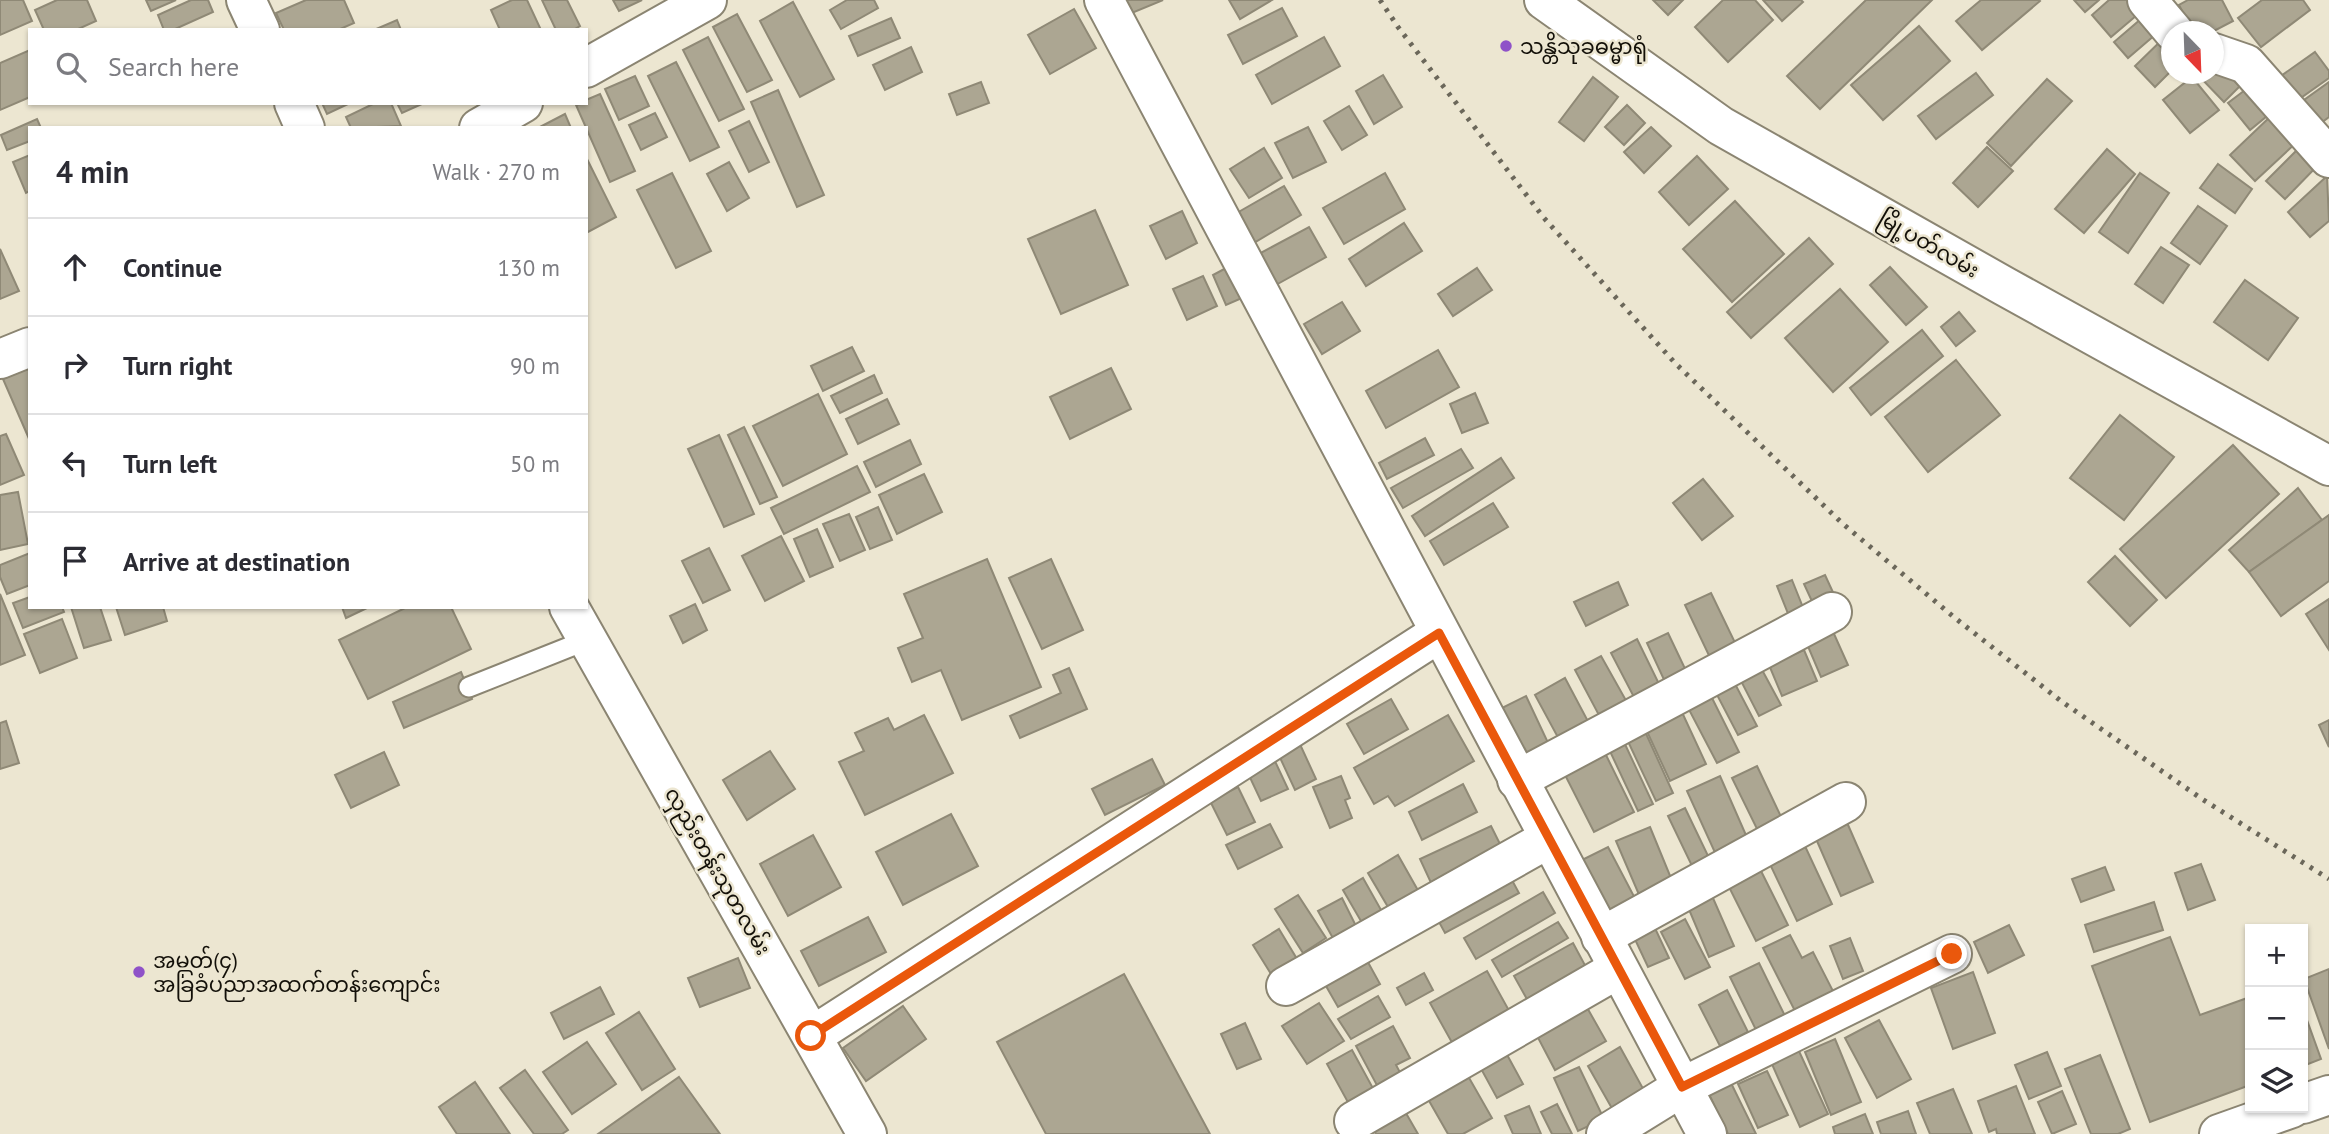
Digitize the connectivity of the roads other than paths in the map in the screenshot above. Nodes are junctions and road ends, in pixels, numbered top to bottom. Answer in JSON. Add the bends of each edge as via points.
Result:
{"nodes":[{"id":1,"x":246,"y":0,"type":"edge"},
{"id":2,"x":707,"y":0,"type":"edge"},
{"id":3,"x":1104,"y":0,"type":"edge"},
{"id":4,"x":1544,"y":0,"type":"edge"},
{"id":5,"x":2147,"y":0,"type":"edge"},
{"id":6,"x":2165,"y":21,"type":"edge"},
{"id":7,"x":259,"y":28,"type":"edge"},
{"id":8,"x":2224,"y":56,"type":"edge"},
{"id":9,"x":588,"y":67,"type":"edge"},
{"id":10,"x":295,"y":105,"type":"edge"},
{"id":11,"x":519,"y":105,"type":"edge"},
{"id":12,"x":304,"y":126,"type":"edge"},
{"id":13,"x":483,"y":126,"type":"edge"},
{"id":14,"x":2329,"y":158,"type":"edge"},
{"id":15,"x":28,"y":348,"type":"edge"},
{"id":16,"x":0,"y":359,"type":"edge"},
{"id":17,"x":2329,"y":466,"type":"edge"},
{"id":18,"x":1832,"y":612,"type":"dead end"},
{"id":19,"x":578,"y":623,"type":"edge"},
{"id":20,"x":1439,"y":633,"type":"junction"},
{"id":21,"x":468,"y":687,"type":"dead end"},
{"id":22,"x":1517,"y":780,"type":"junction"},
{"id":23,"x":1846,"y":802,"type":"dead end"},
{"id":24,"x":1548,"y":839,"type":"junction"},
{"id":25,"x":1609,"y":953,"type":"junction"},
{"id":26,"x":1952,"y":954,"type":"dead end"},
{"id":27,"x":1286,"y":986,"type":"dead end"},
{"id":28,"x":811,"y":1036,"type":"junction"},
{"id":29,"x":1682,"y":1087,"type":"junction"},
{"id":30,"x":2329,"y":1095,"type":"edge"},
{"id":31,"x":2308,"y":1102,"type":"edge"},
{"id":32,"x":2278,"y":1113,"type":"edge"},
{"id":33,"x":1354,"y":1122,"type":"dead end"},
{"id":34,"x":867,"y":1134,"type":"edge"},
{"id":35,"x":1606,"y":1134,"type":"edge"},
{"id":36,"x":1707,"y":1134,"type":"edge"},
{"id":37,"x":2219,"y":1134,"type":"edge"}],
"edges":[{"from":1,"to":7,"type":"street"},
{"from":2,"to":9,"type":"street"},
{"from":3,"to":20,"type":"street"},
{"from":4,"to":17,"type":"street","name":"မြို့ပတ်လမ်း","via":[[1721,126]]},
{"from":5,"to":6,"type":"street"},
{"from":8,"to":14,"type":"street","via":[[2246,64]]},
{"from":10,"to":12,"type":"street"},
{"from":11,"to":13,"type":"street"},
{"from":15,"to":16,"type":"street"},
{"from":18,"to":22,"type":"street"},
{"from":19,"to":21,"type":"lane"},
{"from":19,"to":28,"type":"street","name":"လှည်းတန်းသုတလမ်း"},
{"from":20,"to":22,"type":"street"},
{"from":20,"to":28,"type":"street"},
{"from":22,"to":24,"type":"street"},
{"from":23,"to":25,"type":"street"},
{"from":24,"to":25,"type":"street"},
{"from":24,"to":27,"type":"street"},
{"from":25,"to":29,"type":"street"},
{"from":25,"to":33,"type":"street"},
{"from":26,"to":29,"type":"street"},
{"from":28,"to":34,"type":"street","name":"လှည်းတန်းသုတလမ်း"},
{"from":29,"to":35,"type":"street"},
{"from":29,"to":36,"type":"street"},
{"from":30,"to":31,"type":"street"},
{"from":32,"to":37,"type":"street"}]}
